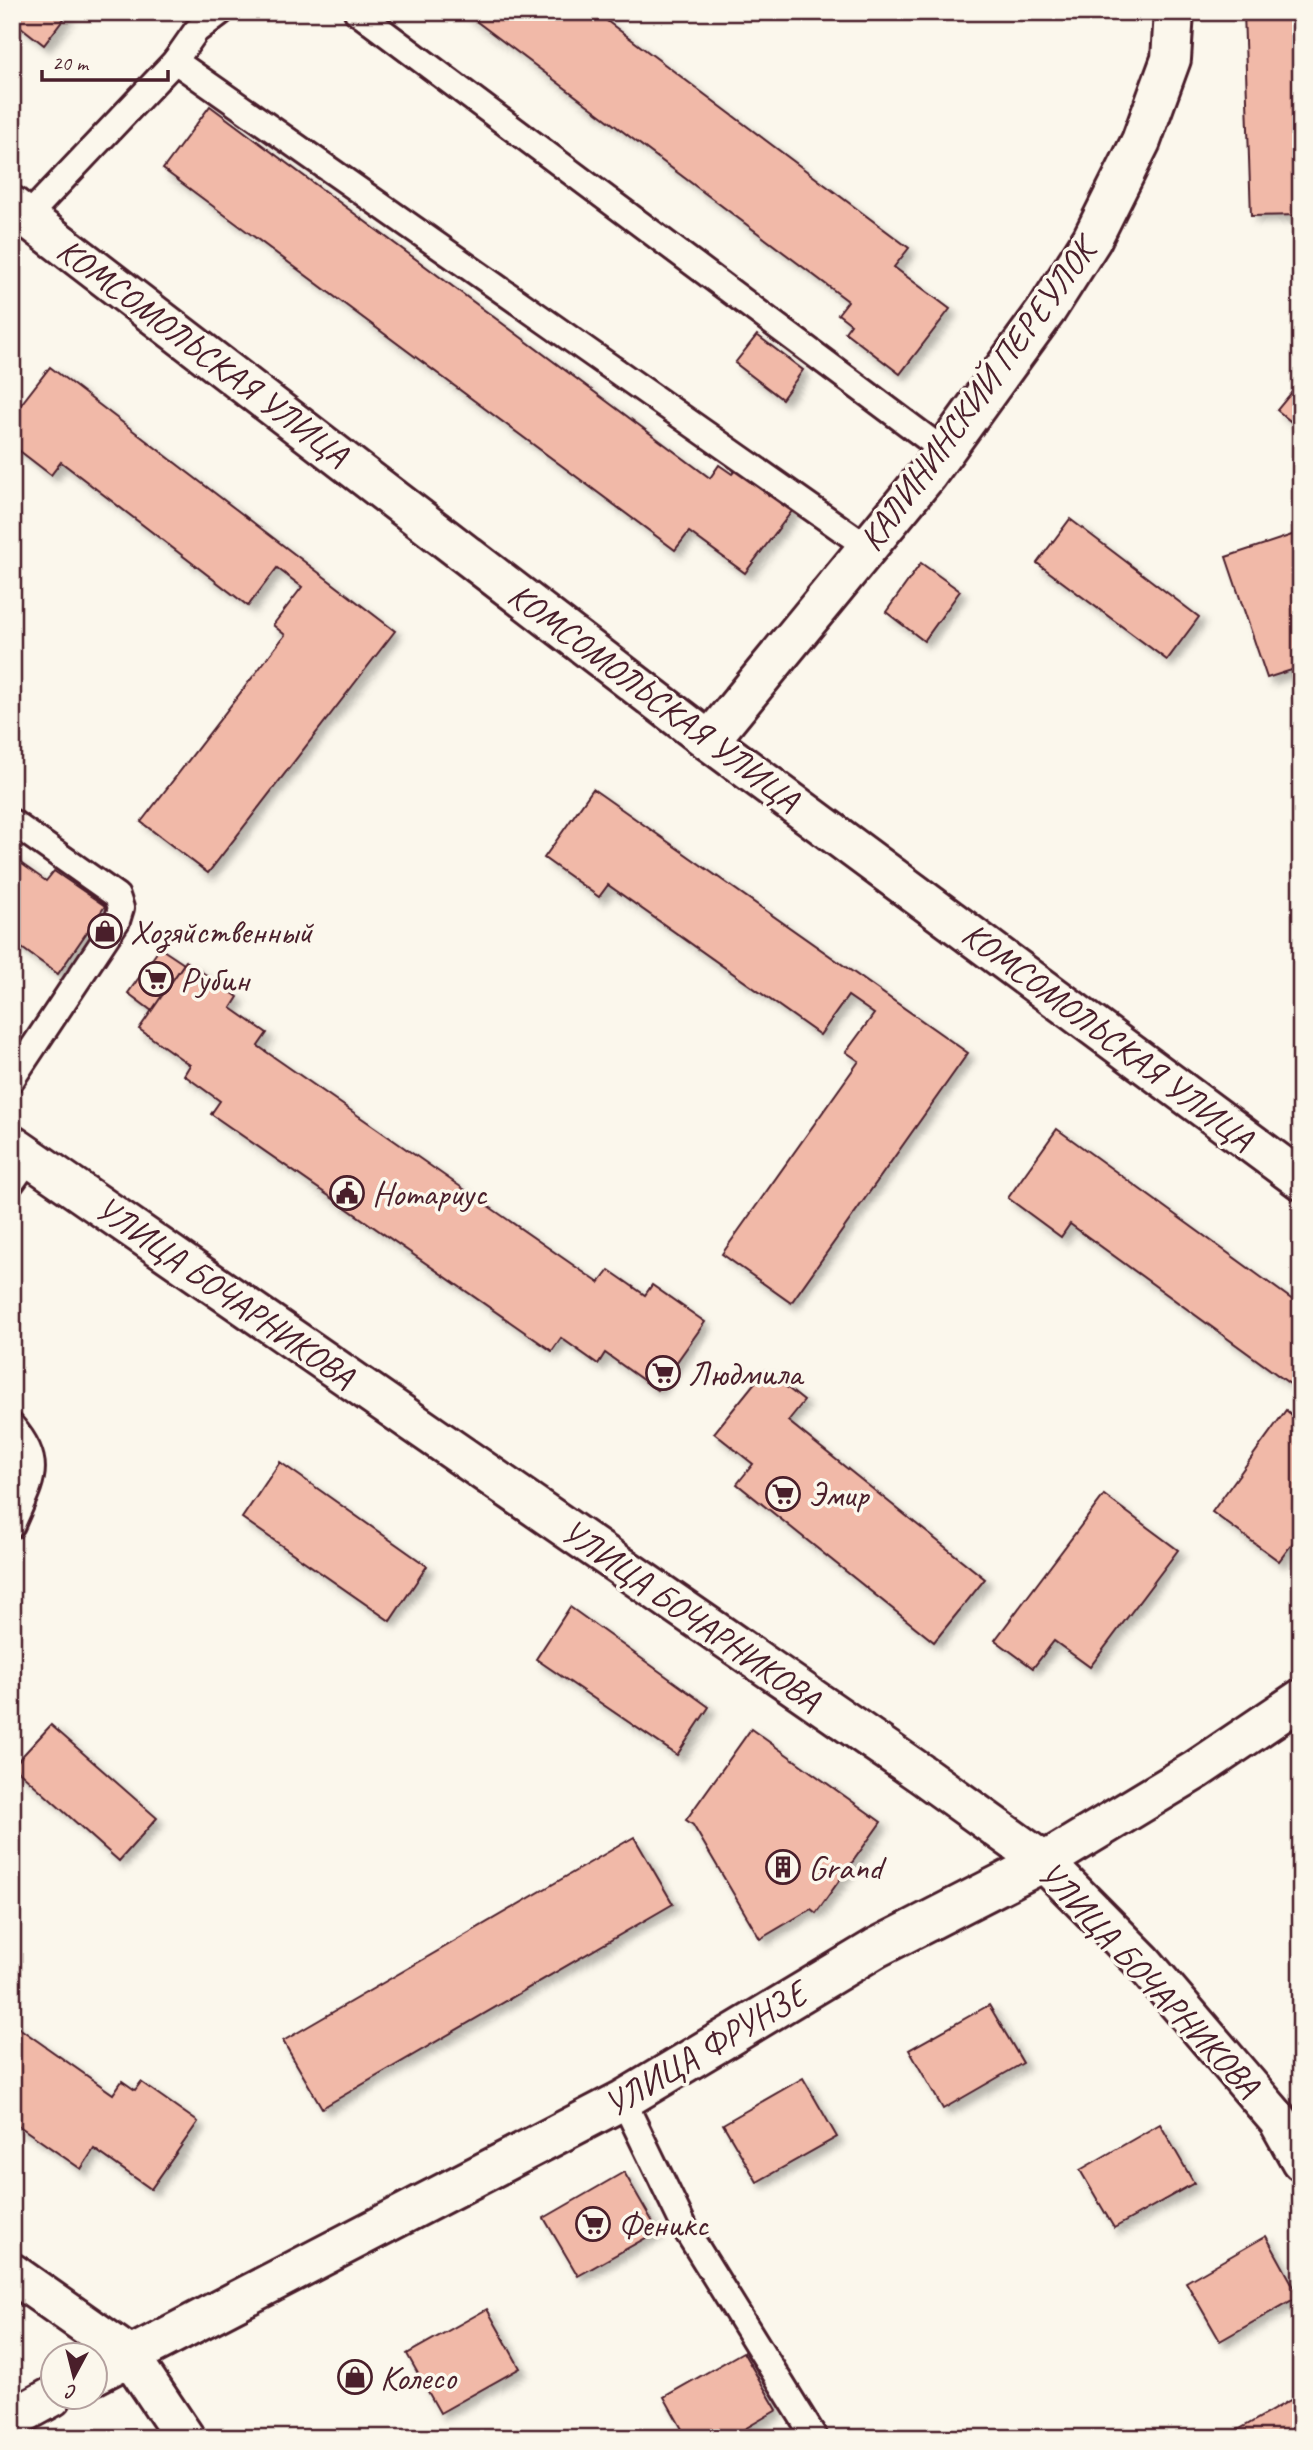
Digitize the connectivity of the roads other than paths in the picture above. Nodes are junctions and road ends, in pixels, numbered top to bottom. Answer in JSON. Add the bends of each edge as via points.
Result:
{"nodes":[{"id":1,"x":221,"y":12,"type":"edge"},
{"id":2,"x":357,"y":12,"type":"edge"},
{"id":3,"x":1174,"y":12,"type":"edge"},
{"id":4,"x":175,"y":61,"type":"junction"},
{"id":5,"x":19,"y":211,"type":"edge"},
{"id":6,"x":944,"y":451,"type":"junction"},
{"id":7,"x":867,"y":547,"type":"junction"},
{"id":8,"x":709,"y":741,"type":"junction"},
{"id":9,"x":12,"y":822,"type":"edge"},
{"id":10,"x":12,"y":1079,"type":"edge"},
{"id":11,"x":18,"y":1161,"type":"edge"},
{"id":12,"x":1301,"y":1180,"type":"edge"},
{"id":13,"x":12,"y":1426,"type":"edge"},
{"id":14,"x":12,"y":1525,"type":"edge"},
{"id":15,"x":1301,"y":1699,"type":"edge"},
{"id":16,"x":1044,"y":1862,"type":"junction"},
{"id":17,"x":623,"y":2100,"type":"junction"},
{"id":18,"x":1301,"y":2161,"type":"edge"},
{"id":19,"x":12,"y":2273,"type":"edge"},
{"id":20,"x":131,"y":2356,"type":"junction"},
{"id":21,"x":108,"y":2368,"type":"edge"},
{"id":22,"x":38,"y":2405,"type":"edge"},
{"id":23,"x":12,"y":2419,"type":"edge"},
{"id":24,"x":185,"y":2438,"type":"edge"},
{"id":25,"x":815,"y":2438,"type":"edge"}],
"edges":[{"from":1,"to":4,"type":"lane","via":[[196,31]]},
{"from":2,"to":6,"type":"lane"},
{"from":3,"to":6,"type":"street","name":"КАЛИНИНСКИЙ ПЕРЕУЛОК","via":[[1167,71],[1141,141],[1092,239]]},
{"from":4,"to":5,"type":"lane"},
{"from":4,"to":7,"type":"lane"},
{"from":5,"to":8,"type":"street","name":"КОМСОМОЛЬСКАЯ УЛИЦА"},
{"from":6,"to":7,"type":"street","name":"КАЛИНИНСКИЙ ПЕРЕУЛОК"},
{"from":7,"to":8,"type":"street","name":"КАЛИНИНСКИЙ ПЕРЕУЛОК"},
{"from":8,"to":12,"type":"street","name":"КОМСОМОЛЬСКАЯ УЛИЦА"},
{"from":9,"to":10,"type":"lane","via":[[117,896],[121,908],[117,921]]},
{"from":11,"to":16,"type":"street","name":"УЛИЦА БОЧАРНИКОВА","via":[[912,1767]]},
{"from":13,"to":14,"type":"lane","via":[[32,1451],[33,1467]]},
{"from":15,"to":16,"type":"street","name":"УЛИЦА ФРУНЗЕ"},
{"from":16,"to":17,"type":"street","name":"УЛИЦА ФРУНЗЕ","via":[[876,1948]]},
{"from":16,"to":18,"type":"street","name":"УЛИЦА БОЧАРНИКОВА","via":[[1143,1962],[1278,2120]]},
{"from":17,"to":20,"type":"street","name":"УЛИЦА ФРУНЗЕ"},
{"from":17,"to":25,"type":"lane","via":[[686,2230]]},
{"from":19,"to":20,"type":"street"},
{"from":20,"to":21,"type":"street","name":"УЛИЦА ФРУНЗЕ"},
{"from":20,"to":24,"type":"street"},
{"from":22,"to":23,"type":"street"}]}
